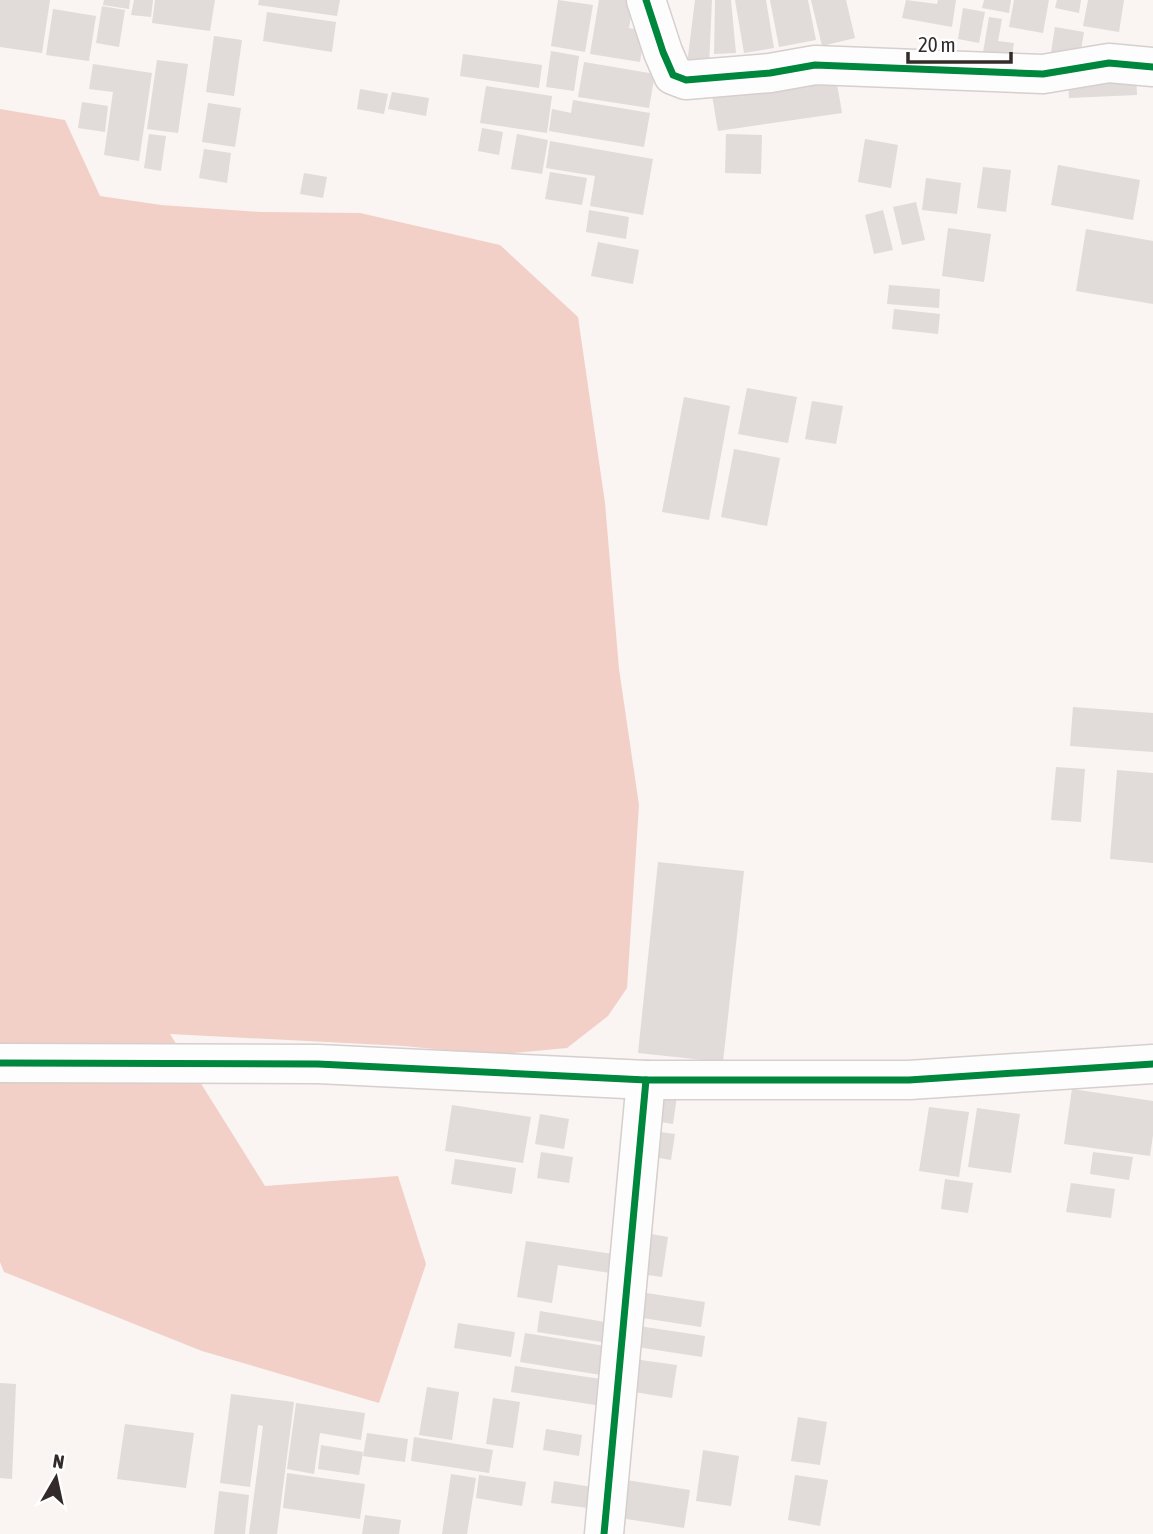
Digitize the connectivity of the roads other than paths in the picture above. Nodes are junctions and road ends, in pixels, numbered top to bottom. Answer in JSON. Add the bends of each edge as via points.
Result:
{"nodes":[{"id":1,"x":646,"y":0,"type":"edge"},
{"id":2,"x":1153,"y":67,"type":"edge"},
{"id":3,"x":0,"y":1063,"type":"edge"},
{"id":4,"x":1153,"y":1063,"type":"edge"},
{"id":5,"x":646,"y":1080,"type":"junction"},
{"id":6,"x":604,"y":1534,"type":"edge"}],
"edges":[{"from":1,"to":2,"type":"street","via":[[673,75],[686,80],[815,65],[1043,74],[1110,63]]},
{"from":3,"to":5,"type":"street","via":[[318,1064]]},
{"from":4,"to":5,"type":"street","via":[[909,1080]]},
{"from":5,"to":6,"type":"street"}]}
